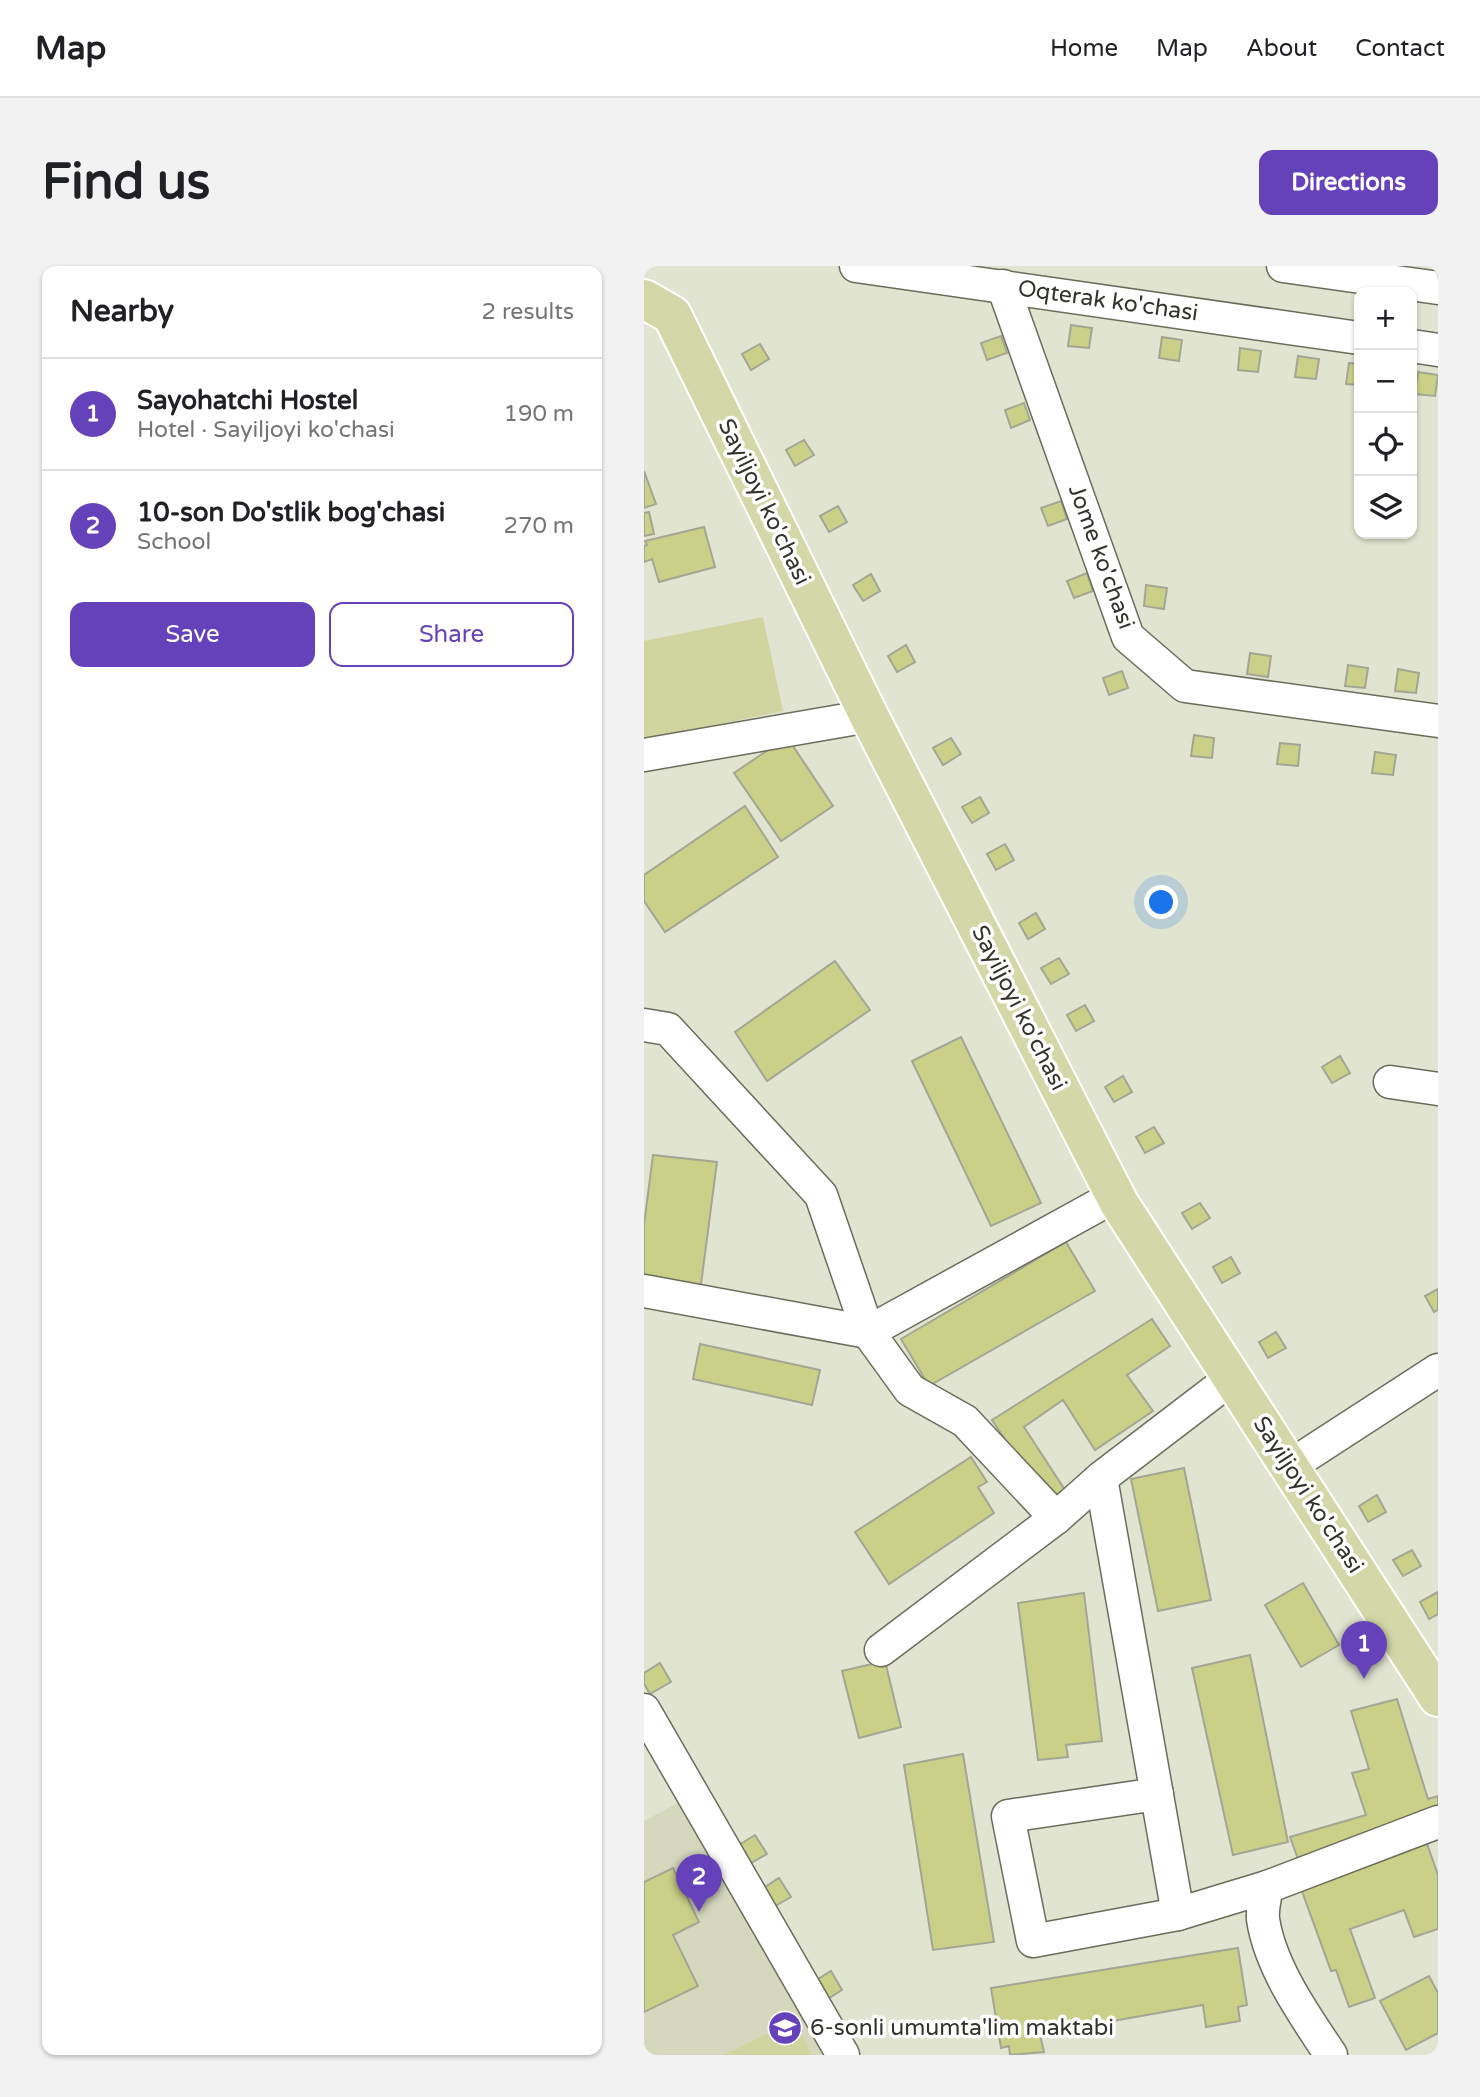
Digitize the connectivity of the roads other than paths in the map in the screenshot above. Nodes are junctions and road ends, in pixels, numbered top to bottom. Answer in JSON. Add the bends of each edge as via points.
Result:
{"nodes":[{"id":1,"x":856,"y":266,"type":"edge"},
{"id":2,"x":1283,"y":266,"type":"edge"},
{"id":3,"x":1003,"y":286,"type":"junction"},
{"id":4,"x":1438,"y":288,"type":"edge"},
{"id":5,"x":644,"y":299,"type":"edge"},
{"id":6,"x":1354,"y":337,"type":"edge"},
{"id":7,"x":1417,"y":347,"type":"edge"},
{"id":8,"x":1438,"y":349,"type":"edge"},
{"id":9,"x":869,"y":716,"type":"junction"},
{"id":10,"x":1438,"y":721,"type":"edge"},
{"id":11,"x":644,"y":755,"type":"edge"},
{"id":12,"x":644,"y":1025,"type":"edge"},
{"id":13,"x":1390,"y":1082,"type":"dead end"},
{"id":14,"x":1438,"y":1089,"type":"edge"},
{"id":15,"x":1115,"y":1196,"type":"junction"},
{"id":16,"x":644,"y":1291,"type":"edge"},
{"id":17,"x":868,"y":1332,"type":"junction"},
{"id":18,"x":1438,"y":1370,"type":"edge"},
{"id":19,"x":1233,"y":1377,"type":"junction"},
{"id":20,"x":1290,"y":1466,"type":"junction"},
{"id":21,"x":1101,"y":1478,"type":"junction"},
{"id":22,"x":1056,"y":1518,"type":"junction"},
{"id":23,"x":881,"y":1650,"type":"dead end"},
{"id":24,"x":1438,"y":1697,"type":"edge"},
{"id":25,"x":644,"y":1710,"type":"edge"},
{"id":26,"x":1157,"y":1794,"type":"junction"},
{"id":27,"x":1438,"y":1822,"type":"edge"},
{"id":28,"x":1267,"y":1887,"type":"junction"},
{"id":29,"x":1178,"y":1914,"type":"junction"},
{"id":30,"x":843,"y":2055,"type":"edge"},
{"id":31,"x":1331,"y":2055,"type":"edge"}],
"edges":[{"from":1,"to":3,"type":"street","name":"Oqterak ko'chasi"},
{"from":2,"to":4,"type":"street"},
{"from":3,"to":6,"type":"street","name":"Oqterak ko'chasi"},
{"from":3,"to":10,"type":"street","name":"Jome ko'chasi","via":[[1128,637],[1185,686]]},
{"from":5,"to":9,"type":"main road","name":"Sayiljoyi ko'chasi","via":[[672,314]]},
{"from":7,"to":8,"type":"street"},
{"from":9,"to":11,"type":"street"},
{"from":9,"to":15,"type":"main road","name":"Sayiljoyi ko'chasi"},
{"from":12,"to":17,"type":"street","via":[[668,1030],[821,1195]]},
{"from":13,"to":14,"type":"street"},
{"from":15,"to":17,"type":"street"},
{"from":15,"to":19,"type":"main road","name":"Sayiljoyi ko'chasi"},
{"from":16,"to":17,"type":"street"},
{"from":17,"to":22,"type":"street","via":[[910,1390],[965,1421]]},
{"from":18,"to":20,"type":"street"},
{"from":19,"to":20,"type":"main road","name":"Sayiljoyi ko'chasi"},
{"from":19,"to":21,"type":"street"},
{"from":20,"to":24,"type":"main road","name":"Sayiljoyi ko'chasi"},
{"from":21,"to":22,"type":"street"},
{"from":21,"to":26,"type":"street"},
{"from":22,"to":23,"type":"street"},
{"from":25,"to":30,"type":"street"},
{"from":26,"to":29,"type":"street"},
{"from":26,"to":29,"type":"street","via":[[1007,1816],[1033,1941]]},
{"from":27,"to":28,"type":"street"},
{"from":28,"to":29,"type":"street"},
{"from":28,"to":31,"type":"street","via":[[1263,1917],[1272,1952]]}]}
